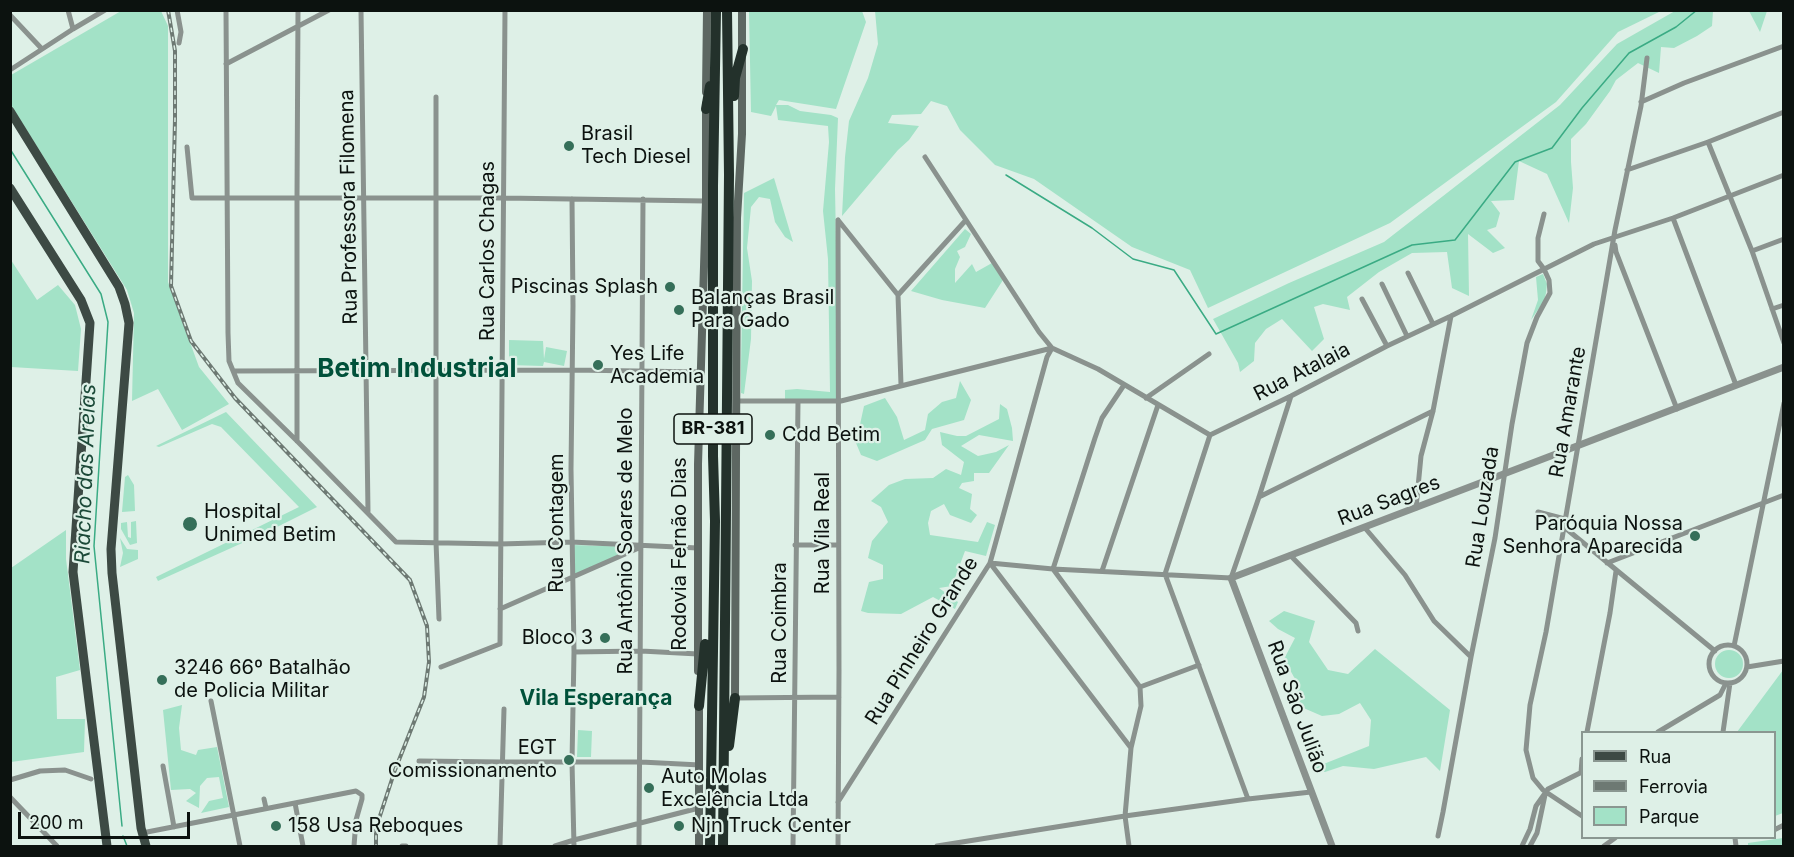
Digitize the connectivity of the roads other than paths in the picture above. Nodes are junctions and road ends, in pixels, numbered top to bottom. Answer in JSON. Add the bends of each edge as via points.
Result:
{"nodes":[{"id":1,"x":68,"y":10,"type":"edge"},
{"id":2,"x":105,"y":10,"type":"edge"},
{"id":3,"x":177,"y":10,"type":"edge"},
{"id":4,"x":226,"y":10,"type":"edge"},
{"id":5,"x":298,"y":10,"type":"edge"},
{"id":6,"x":329,"y":10,"type":"edge"},
{"id":7,"x":361,"y":10,"type":"edge"},
{"id":8,"x":505,"y":10,"type":"edge"},
{"id":9,"x":707,"y":10,"type":"edge"},
{"id":10,"x":716,"y":10,"type":"edge"},
{"id":11,"x":727,"y":10,"type":"edge"},
{"id":12,"x":742,"y":10,"type":"edge"},
{"id":13,"x":10,"y":15,"type":"edge"},
{"id":14,"x":298,"y":27,"type":"junction"},
{"id":15,"x":73,"y":29,"type":"junction"},
{"id":16,"x":180,"y":43,"type":"dead end"},
{"id":17,"x":1784,"y":46,"type":"edge"},
{"id":18,"x":42,"y":49,"type":"junction"},
{"id":19,"x":716,"y":50,"type":"junction"},
{"id":20,"x":743,"y":50,"type":"junction"},
{"id":21,"x":1647,"y":58,"type":"dead end"},
{"id":22,"x":226,"y":64,"type":"junction"},
{"id":23,"x":10,"y":70,"type":"edge"},
{"id":24,"x":436,"y":97,"type":"dead end"},
{"id":25,"x":1641,"y":102,"type":"junction"},
{"id":26,"x":706,"y":109,"type":"junction"},
{"id":27,"x":10,"y":111,"type":"edge"},
{"id":28,"x":1784,"y":112,"type":"edge"},
{"id":29,"x":1708,"y":142,"type":"junction"},
{"id":30,"x":187,"y":147,"type":"dead end"},
{"id":31,"x":925,"y":157,"type":"dead end"},
{"id":32,"x":1627,"y":170,"type":"junction"},
{"id":33,"x":1784,"y":175,"type":"edge"},
{"id":34,"x":729,"y":177,"type":"junction"},
{"id":35,"x":10,"y":188,"type":"edge"},
{"id":36,"x":1729,"y":196,"type":"junction"},
{"id":37,"x":226,"y":198,"type":"junction"},
{"id":38,"x":297,"y":198,"type":"junction"},
{"id":39,"x":364,"y":198,"type":"junction"},
{"id":40,"x":435,"y":198,"type":"junction"},
{"id":41,"x":503,"y":198,"type":"junction"},
{"id":42,"x":572,"y":199,"type":"junction"},
{"id":43,"x":643,"y":199,"type":"junction"},
{"id":44,"x":706,"y":201,"type":"junction"},
{"id":45,"x":1544,"y":214,"type":"dead end"},
{"id":46,"x":1673,"y":218,"type":"junction"},
{"id":47,"x":966,"y":220,"type":"junction"},
{"id":48,"x":1614,"y":239,"type":"junction"},
{"id":49,"x":1784,"y":239,"type":"edge"},
{"id":50,"x":1752,"y":251,"type":"junction"},
{"id":51,"x":1544,"y":269,"type":"junction"},
{"id":52,"x":1408,"y":273,"type":"dead end"},
{"id":53,"x":1382,"y":284,"type":"dead end"},
{"id":54,"x":898,"y":295,"type":"junction"},
{"id":55,"x":1362,"y":299,"type":"dead end"},
{"id":56,"x":1784,"y":305,"type":"edge"},
{"id":57,"x":1772,"y":309,"type":"junction"},
{"id":58,"x":1451,"y":316,"type":"junction"},
{"id":59,"x":1433,"y":324,"type":"junction"},
{"id":60,"x":1407,"y":336,"type":"junction"},
{"id":61,"x":1784,"y":343,"type":"edge"},
{"id":62,"x":1387,"y":346,"type":"junction"},
{"id":63,"x":1052,"y":348,"type":"junction"},
{"id":64,"x":1209,"y":354,"type":"dead end"},
{"id":65,"x":1784,"y":367,"type":"edge"},
{"id":66,"x":503,"y":369,"type":"junction"},
{"id":67,"x":297,"y":370,"type":"junction"},
{"id":68,"x":436,"y":370,"type":"junction"},
{"id":69,"x":573,"y":370,"type":"junction"},
{"id":70,"x":642,"y":370,"type":"junction"},
{"id":71,"x":234,"y":371,"type":"junction"},
{"id":72,"x":366,"y":371,"type":"junction"},
{"id":73,"x":701,"y":372,"type":"junction"},
{"id":74,"x":901,"y":385,"type":"junction"},
{"id":75,"x":1124,"y":385,"type":"junction"},
{"id":76,"x":1736,"y":385,"type":"junction"},
{"id":77,"x":1291,"y":396,"type":"junction"},
{"id":78,"x":1146,"y":398,"type":"junction"},
{"id":79,"x":736,"y":400,"type":"junction"},
{"id":80,"x":798,"y":401,"type":"junction"},
{"id":81,"x":838,"y":401,"type":"junction"},
{"id":82,"x":1784,"y":403,"type":"edge"},
{"id":83,"x":1158,"y":405,"type":"junction"},
{"id":84,"x":1677,"y":409,"type":"junction"},
{"id":85,"x":1433,"y":411,"type":"junction"},
{"id":86,"x":1780,"y":433,"type":"edge"},
{"id":87,"x":1210,"y":435,"type":"junction"},
{"id":88,"x":297,"y":441,"type":"junction"},
{"id":89,"x":1578,"y":445,"type":"junction"},
{"id":90,"x":1504,"y":474,"type":"junction"},
{"id":91,"x":1784,"y":495,"type":"edge"},
{"id":92,"x":1259,"y":497,"type":"junction"},
{"id":93,"x":1762,"y":504,"type":"junction"},
{"id":94,"x":1416,"y":508,"type":"junction"},
{"id":95,"x":368,"y":512,"type":"junction"},
{"id":96,"x":1538,"y":512,"type":"dead end"},
{"id":97,"x":1565,"y":519,"type":"junction"},
{"id":98,"x":714,"y":521,"type":"junction"},
{"id":99,"x":1564,"y":527,"type":"junction"},
{"id":100,"x":1365,"y":528,"type":"junction"},
{"id":101,"x":436,"y":542,"type":"junction"},
{"id":102,"x":571,"y":542,"type":"junction"},
{"id":103,"x":500,"y":544,"type":"junction"},
{"id":104,"x":795,"y":545,"type":"junction"},
{"id":105,"x":838,"y":545,"type":"junction"},
{"id":106,"x":642,"y":546,"type":"junction"},
{"id":107,"x":698,"y":548,"type":"junction"},
{"id":108,"x":1290,"y":555,"type":"junction"},
{"id":109,"x":990,"y":562,"type":"junction"},
{"id":110,"x":1607,"y":563,"type":"junction"},
{"id":111,"x":1053,"y":569,"type":"junction"},
{"id":112,"x":1102,"y":571,"type":"junction"},
{"id":113,"x":1616,"y":571,"type":"junction"},
{"id":114,"x":1165,"y":574,"type":"junction"},
{"id":115,"x":572,"y":578,"type":"junction"},
{"id":116,"x":1231,"y":578,"type":"junction"},
{"id":117,"x":500,"y":609,"type":"junction"},
{"id":118,"x":439,"y":619,"type":"dead end"},
{"id":119,"x":1358,"y":631,"type":"dead end"},
{"id":120,"x":1734,"y":646,"type":"junction"},
{"id":121,"x":641,"y":651,"type":"junction"},
{"id":122,"x":1714,"y":651,"type":"junction"},
{"id":123,"x":574,"y":652,"type":"junction"},
{"id":124,"x":698,"y":654,"type":"junction"},
{"id":125,"x":1471,"y":657,"type":"junction"},
{"id":126,"x":1784,"y":662,"type":"edge"},
{"id":127,"x":1199,"y":665,"type":"junction"},
{"id":128,"x":441,"y":667,"type":"dead end"},
{"id":129,"x":1747,"y":667,"type":"junction"},
{"id":130,"x":1728,"y":683,"type":"junction"},
{"id":131,"x":1140,"y":687,"type":"junction"},
{"id":132,"x":794,"y":696,"type":"junction"},
{"id":133,"x":839,"y":697,"type":"junction"},
{"id":134,"x":735,"y":698,"type":"junction"},
{"id":135,"x":211,"y":701,"type":"dead end"},
{"id":136,"x":699,"y":706,"type":"junction"},
{"id":137,"x":504,"y":709,"type":"dead end"},
{"id":138,"x":1587,"y":731,"type":"edge"},
{"id":139,"x":1660,"y":731,"type":"edge"},
{"id":140,"x":1723,"y":731,"type":"edge"},
{"id":141,"x":1131,"y":748,"type":"junction"},
{"id":142,"x":419,"y":760,"type":"dead end"},
{"id":143,"x":502,"y":762,"type":"junction"},
{"id":144,"x":572,"y":762,"type":"junction"},
{"id":145,"x":641,"y":762,"type":"junction"},
{"id":146,"x":700,"y":765,"type":"junction"},
{"id":147,"x":163,"y":766,"type":"dead end"},
{"id":148,"x":1581,"y":773,"type":"edge"},
{"id":149,"x":91,"y":779,"type":"dead end"},
{"id":150,"x":10,"y":780,"type":"edge"},
{"id":151,"x":1547,"y":791,"type":"junction"},
{"id":152,"x":1311,"y":792,"type":"junction"},
{"id":153,"x":10,"y":797,"type":"edge"},
{"id":154,"x":264,"y":799,"type":"dead end"},
{"id":155,"x":1248,"y":799,"type":"junction"},
{"id":156,"x":723,"y":800,"type":"junction"},
{"id":157,"x":295,"y":803,"type":"junction"},
{"id":158,"x":838,"y":803,"type":"junction"},
{"id":159,"x":242,"y":804,"type":"dead end"},
{"id":160,"x":266,"y":808,"type":"junction"},
{"id":161,"x":699,"y":808,"type":"junction"},
{"id":162,"x":244,"y":813,"type":"junction"},
{"id":163,"x":234,"y":815,"type":"junction"},
{"id":164,"x":1581,"y":815,"type":"edge"},
{"id":165,"x":1125,"y":816,"type":"junction"},
{"id":166,"x":640,"y":822,"type":"junction"},
{"id":167,"x":174,"y":827,"type":"junction"},
{"id":168,"x":142,"y":833,"type":"junction"},
{"id":169,"x":1438,"y":836,"type":"dead end"},
{"id":170,"x":574,"y":843,"type":"edge"},
{"id":171,"x":57,"y":846,"type":"edge"},
{"id":172,"x":107,"y":846,"type":"edge"},
{"id":173,"x":146,"y":846,"type":"edge"},
{"id":174,"x":240,"y":846,"type":"edge"},
{"id":175,"x":303,"y":846,"type":"edge"},
{"id":176,"x":354,"y":846,"type":"edge"},
{"id":177,"x":500,"y":846,"type":"edge"},
{"id":178,"x":555,"y":846,"type":"edge"},
{"id":179,"x":639,"y":846,"type":"edge"},
{"id":180,"x":699,"y":846,"type":"edge"},
{"id":181,"x":710,"y":846,"type":"edge"},
{"id":182,"x":723,"y":846,"type":"edge"},
{"id":183,"x":793,"y":846,"type":"edge"},
{"id":184,"x":838,"y":846,"type":"edge"},
{"id":185,"x":937,"y":846,"type":"edge"},
{"id":186,"x":1130,"y":846,"type":"edge"},
{"id":187,"x":1330,"y":846,"type":"edge"},
{"id":188,"x":1522,"y":846,"type":"edge"},
{"id":189,"x":1530,"y":846,"type":"edge"}],
"edges":[{"from":1,"to":15,"type":"street"},
{"from":2,"to":15,"type":"street"},
{"from":3,"to":16,"type":"street"},
{"from":4,"to":22,"type":"street"},
{"from":5,"to":14,"type":"street"},
{"from":6,"to":14,"type":"street"},
{"from":7,"to":39,"type":"street","name":"Rua Professora Filomena"},
{"from":8,"to":41,"type":"street","name":"Rua Carlos Chagas"},
{"from":9,"to":26,"type":"main road","name":"Rodovia Fernão Dias","number":"BR-381"},
{"from":10,"to":19,"type":"highway","name":"Rodovia Fernão Dias","number":"BR-381"},
{"from":11,"to":34,"type":"highway","number":"BR-381"},
{"from":12,"to":20,"type":"main road","number":"BR-381"},
{"from":13,"to":18,"type":"street"},
{"from":14,"to":22,"type":"street"},
{"from":14,"to":38,"type":"street"},
{"from":15,"to":18,"type":"street"},
{"from":17,"to":25,"type":"street"},
{"from":18,"to":23,"type":"street"},
{"from":19,"to":26,"type":"highway"},
{"from":19,"to":98,"type":"highway","name":"Rodovia Fernão Dias","number":"BR-381"},
{"from":20,"to":34,"type":"highway","via":[[735,78]]},
{"from":20,"to":79,"type":"main road","number":"BR-381","via":[[736,218]]},
{"from":21,"to":25,"type":"street","name":"Rua Amarante"},
{"from":22,"to":37,"type":"street"},
{"from":24,"to":40,"type":"street"},
{"from":25,"to":32,"type":"street","name":"Rua Amarante"},
{"from":26,"to":44,"type":"main road","name":"Rodovia Fernão Dias","number":"BR-381"},
{"from":27,"to":168,"type":"main road","via":[[119,287],[129,323],[111,557]]},
{"from":28,"to":29,"type":"street"},
{"from":29,"to":32,"type":"street"},
{"from":29,"to":36,"type":"street"},
{"from":30,"to":37,"type":"street","via":[[192,198]]},
{"from":31,"to":47,"type":"street"},
{"from":32,"to":48,"type":"street","name":"Rua Amarante"},
{"from":33,"to":36,"type":"street","name":"Rua Atalaia"},
{"from":34,"to":156,"type":"highway","number":"BR-381"},
{"from":35,"to":172,"type":"main road","via":[[81,300],[90,324],[72,572]]},
{"from":36,"to":46,"type":"street","name":"Rua Atalaia"},
{"from":36,"to":50,"type":"street"},
{"from":37,"to":38,"type":"street"},
{"from":37,"to":71,"type":"street","via":[[228,343]]},
{"from":38,"to":39,"type":"street"},
{"from":38,"to":67,"type":"street"},
{"from":39,"to":40,"type":"street"},
{"from":39,"to":72,"type":"street","name":"Rua Professora Filomena"},
{"from":40,"to":41,"type":"street"},
{"from":40,"to":68,"type":"street"},
{"from":41,"to":42,"type":"street"},
{"from":41,"to":66,"type":"street","name":"Rua Carlos Chagas"},
{"from":42,"to":43,"type":"street"},
{"from":42,"to":69,"type":"street","name":"Rua Contagem"},
{"from":43,"to":44,"type":"street"},
{"from":43,"to":70,"type":"street","name":"Rua Antônio Soares de Melo"},
{"from":44,"to":73,"type":"main road","name":"Rodovia Fernão Dias","number":"BR-381"},
{"from":45,"to":51,"type":"street","name":"Rua Louzada","via":[[1538,261]]},
{"from":46,"to":48,"type":"street","name":"Rua Atalaia"},
{"from":46,"to":76,"type":"street"},
{"from":47,"to":54,"type":"street"},
{"from":47,"to":63,"type":"street","via":[[1038,333]]},
{"from":48,"to":51,"type":"street","name":"Rua Atalaia","via":[[1594,244]]},
{"from":48,"to":84,"type":"street"},
{"from":48,"to":89,"type":"street","name":"Rua Amarante"},
{"from":49,"to":50,"type":"street"},
{"from":50,"to":57,"type":"street"},
{"from":51,"to":58,"type":"street","name":"Rua Atalaia"},
{"from":51,"to":90,"type":"street","name":"Rua Louzada","via":[[1550,293],[1527,343]]},
{"from":52,"to":59,"type":"street"},
{"from":53,"to":60,"type":"street"},
{"from":54,"to":74,"type":"street"},
{"from":54,"to":81,"type":"street","name":"Rua Vila Real","via":[[838,220]]},
{"from":55,"to":62,"type":"street"},
{"from":56,"to":57,"type":"street"},
{"from":57,"to":61,"type":"street"},
{"from":58,"to":59,"type":"street","name":"Rua Atalaia"},
{"from":58,"to":85,"type":"street"},
{"from":59,"to":60,"type":"street","name":"Rua Atalaia"},
{"from":60,"to":62,"type":"street","name":"Rua Atalaia"},
{"from":62,"to":77,"type":"street","name":"Rua Atalaia"},
{"from":63,"to":74,"type":"street"},
{"from":63,"to":75,"type":"street"},
{"from":63,"to":109,"type":"street","name":"Rua Pinheiro Grande"},
{"from":64,"to":78,"type":"street"},
{"from":65,"to":76,"type":"street","name":"Rua Sagres"},
{"from":66,"to":68,"type":"street"},
{"from":66,"to":69,"type":"street"},
{"from":66,"to":103,"type":"street","name":"Rua Carlos Chagas"},
{"from":67,"to":71,"type":"street"},
{"from":67,"to":72,"type":"street"},
{"from":67,"to":88,"type":"street"},
{"from":68,"to":72,"type":"street"},
{"from":68,"to":101,"type":"street"},
{"from":69,"to":70,"type":"street"},
{"from":69,"to":102,"type":"street","name":"Rua Contagem"},
{"from":70,"to":73,"type":"street"},
{"from":70,"to":106,"type":"street","name":"Rua Antônio Soares de Melo"},
{"from":71,"to":88,"type":"street","via":[[238,383]]},
{"from":72,"to":95,"type":"street","name":"Rua Professora Filomena"},
{"from":73,"to":107,"type":"main road","name":"Rodovia Fernão Dias","number":"BR-381"},
{"from":74,"to":81,"type":"street"},
{"from":75,"to":78,"type":"street"},
{"from":75,"to":111,"type":"street","via":[[1102,418]]},
{"from":76,"to":84,"type":"street","name":"Rua Sagres"},
{"from":77,"to":87,"type":"street","name":"Rua Atalaia"},
{"from":77,"to":92,"type":"street"},
{"from":78,"to":83,"type":"street"},
{"from":79,"to":80,"type":"street"},
{"from":79,"to":134,"type":"main road","number":"BR-381"},
{"from":80,"to":81,"type":"street"},
{"from":80,"to":104,"type":"street","name":"Rua Coimbra"},
{"from":81,"to":105,"type":"street","name":"Rua Vila Real"},
{"from":82,"to":86,"type":"street"},
{"from":83,"to":87,"type":"street"},
{"from":83,"to":112,"type":"street"},
{"from":84,"to":89,"type":"street","name":"Rua Sagres"},
{"from":85,"to":92,"type":"street"},
{"from":85,"to":94,"type":"street","via":[[1421,456]]},
{"from":86,"to":93,"type":"street"},
{"from":87,"to":114,"type":"street"},
{"from":88,"to":95,"type":"street"},
{"from":89,"to":90,"type":"street","name":"Rua Sagres"},
{"from":89,"to":97,"type":"street","name":"Rua Amarante"},
{"from":90,"to":94,"type":"street","name":"Rua Sagres"},
{"from":90,"to":125,"type":"street","name":"Rua Louzada"},
{"from":91,"to":93,"type":"street"},
{"from":92,"to":116,"type":"street"},
{"from":93,"to":110,"type":"street"},
{"from":93,"to":120,"type":"street"},
{"from":94,"to":100,"type":"street","name":"Rua Sagres"},
{"from":95,"to":101,"type":"street","via":[[396,542]]},
{"from":96,"to":97,"type":"street"},
{"from":97,"to":99,"type":"street","name":"Rua Amarante"},
{"from":98,"to":136,"type":"highway"},
{"from":98,"to":181,"type":"highway","name":"Rodovia Fernão Dias","number":"BR-381"},
{"from":99,"to":110,"type":"street"},
{"from":99,"to":151,"type":"street","name":"Rua Amarante","via":[[1530,705],[1526,750],[1533,778]]},
{"from":100,"to":108,"type":"street","name":"Rua Sagres"},
{"from":100,"to":125,"type":"street","via":[[1405,575],[1434,621]]},
{"from":101,"to":103,"type":"street"},
{"from":101,"to":118,"type":"street"},
{"from":102,"to":103,"type":"street"},
{"from":102,"to":106,"type":"street"},
{"from":102,"to":115,"type":"street","name":"Rua Contagem"},
{"from":103,"to":117,"type":"street","name":"Rua Carlos Chagas"},
{"from":104,"to":105,"type":"street"},
{"from":104,"to":132,"type":"street","name":"Rua Coimbra"},
{"from":105,"to":133,"type":"street","name":"Rua Vila Real"},
{"from":106,"to":107,"type":"street"},
{"from":106,"to":115,"type":"street"},
{"from":106,"to":121,"type":"street","name":"Rua Antônio Soares de Melo"},
{"from":107,"to":124,"type":"main road","name":"Rodovia Fernão Dias","number":"BR-381"},
{"from":108,"to":116,"type":"street","name":"Rua Sagres"},
{"from":108,"to":119,"type":"street","via":[[1356,623]]},
{"from":109,"to":111,"type":"street","name":"Rua Sagres"},
{"from":109,"to":141,"type":"street"},
{"from":109,"to":158,"type":"street","name":"Rua Pinheiro Grande"},
{"from":110,"to":113,"type":"street"},
{"from":111,"to":112,"type":"street","name":"Rua Sagres"},
{"from":111,"to":131,"type":"street"},
{"from":112,"to":114,"type":"street","name":"Rua Sagres"},
{"from":113,"to":122,"type":"street"},
{"from":113,"to":138,"type":"street"},
{"from":114,"to":116,"type":"street","name":"Rua Sagres"},
{"from":114,"to":127,"type":"street"},
{"from":115,"to":117,"type":"street"},
{"from":115,"to":123,"type":"street","name":"Rua Contagem"},
{"from":116,"to":152,"type":"street","name":"Rua São Julião"},
{"from":117,"to":128,"type":"street","name":"Rua Carlos Chagas","via":[[500,644]]},
{"from":120,"to":122,"type":"street","via":[[1724,645]]},
{"from":120,"to":129,"type":"street","via":[[1746,656]]},
{"from":121,"to":123,"type":"street"},
{"from":121,"to":124,"type":"street"},
{"from":121,"to":145,"type":"street","name":"Rua Antônio Soares de Melo"},
{"from":122,"to":130,"type":"street","via":[[1709,668],[1715,678]]},
{"from":123,"to":144,"type":"street","name":"Rua Contagem"},
{"from":124,"to":136,"type":"main road","name":"Rodovia Fernão Dias","number":"BR-381"},
{"from":125,"to":169,"type":"street","name":"Rua Louzada"},
{"from":126,"to":129,"type":"street"},
{"from":127,"to":131,"type":"street"},
{"from":127,"to":155,"type":"street"},
{"from":129,"to":130,"type":"street","via":[[1741,678]]},
{"from":130,"to":139,"type":"street","via":[[1719,695]]},
{"from":130,"to":140,"type":"street"},
{"from":131,"to":141,"type":"street","via":[[1141,706]]},
{"from":132,"to":133,"type":"street"},
{"from":132,"to":134,"type":"street"},
{"from":132,"to":183,"type":"street","name":"Rua Coimbra"},
{"from":133,"to":158,"type":"street","name":"Rua Vila Real"},
{"from":134,"to":156,"type":"highway","number":"BR-381"},
{"from":135,"to":163,"type":"street"},
{"from":136,"to":146,"type":"main road","name":"Rodovia Fernão Dias","number":"BR-381"},
{"from":137,"to":143,"type":"street"},
{"from":141,"to":165,"type":"street"},
{"from":142,"to":143,"type":"street"},
{"from":143,"to":144,"type":"street"},
{"from":143,"to":177,"type":"street"},
{"from":144,"to":145,"type":"street"},
{"from":144,"to":170,"type":"street","name":"Rua Contagem"},
{"from":145,"to":146,"type":"street"},
{"from":145,"to":166,"type":"street","name":"Rua Antônio Soares de Melo"},
{"from":146,"to":161,"type":"main road","name":"Rodovia Fernão Dias","number":"BR-381"},
{"from":147,"to":167,"type":"street"},
{"from":148,"to":151,"type":"street"},
{"from":149,"to":150,"type":"street","via":[[65,770],[40,771]]},
{"from":151,"to":164,"type":"street"},
{"from":151,"to":188,"type":"street","via":[[1536,806]]},
{"from":151,"to":189,"type":"street"},
{"from":152,"to":155,"type":"street"},
{"from":152,"to":187,"type":"street","name":"Rua São Julião"},
{"from":153,"to":171,"type":"street"},
{"from":154,"to":160,"type":"street"},
{"from":155,"to":165,"type":"street"},
{"from":156,"to":182,"type":"highway","number":"BR-381"},
{"from":157,"to":160,"type":"street"},
{"from":157,"to":175,"type":"street"},
{"from":157,"to":176,"type":"street","via":[[360,792]]},
{"from":158,"to":184,"type":"street","name":"Rua Vila Real"},
{"from":159,"to":162,"type":"street"},
{"from":160,"to":162,"type":"street"},
{"from":161,"to":166,"type":"street"},
{"from":161,"to":180,"type":"main road","name":"Rodovia Fernão Dias","number":"BR-381"},
{"from":162,"to":163,"type":"street"},
{"from":163,"to":167,"type":"street"},
{"from":163,"to":174,"type":"street"},
{"from":165,"to":185,"type":"street"},
{"from":165,"to":186,"type":"street"},
{"from":166,"to":170,"type":"street"},
{"from":166,"to":179,"type":"street","name":"Rua Antônio Soares de Melo"},
{"from":167,"to":168,"type":"street"},
{"from":168,"to":173,"type":"main road"},
{"from":170,"to":178,"type":"street"}]}
